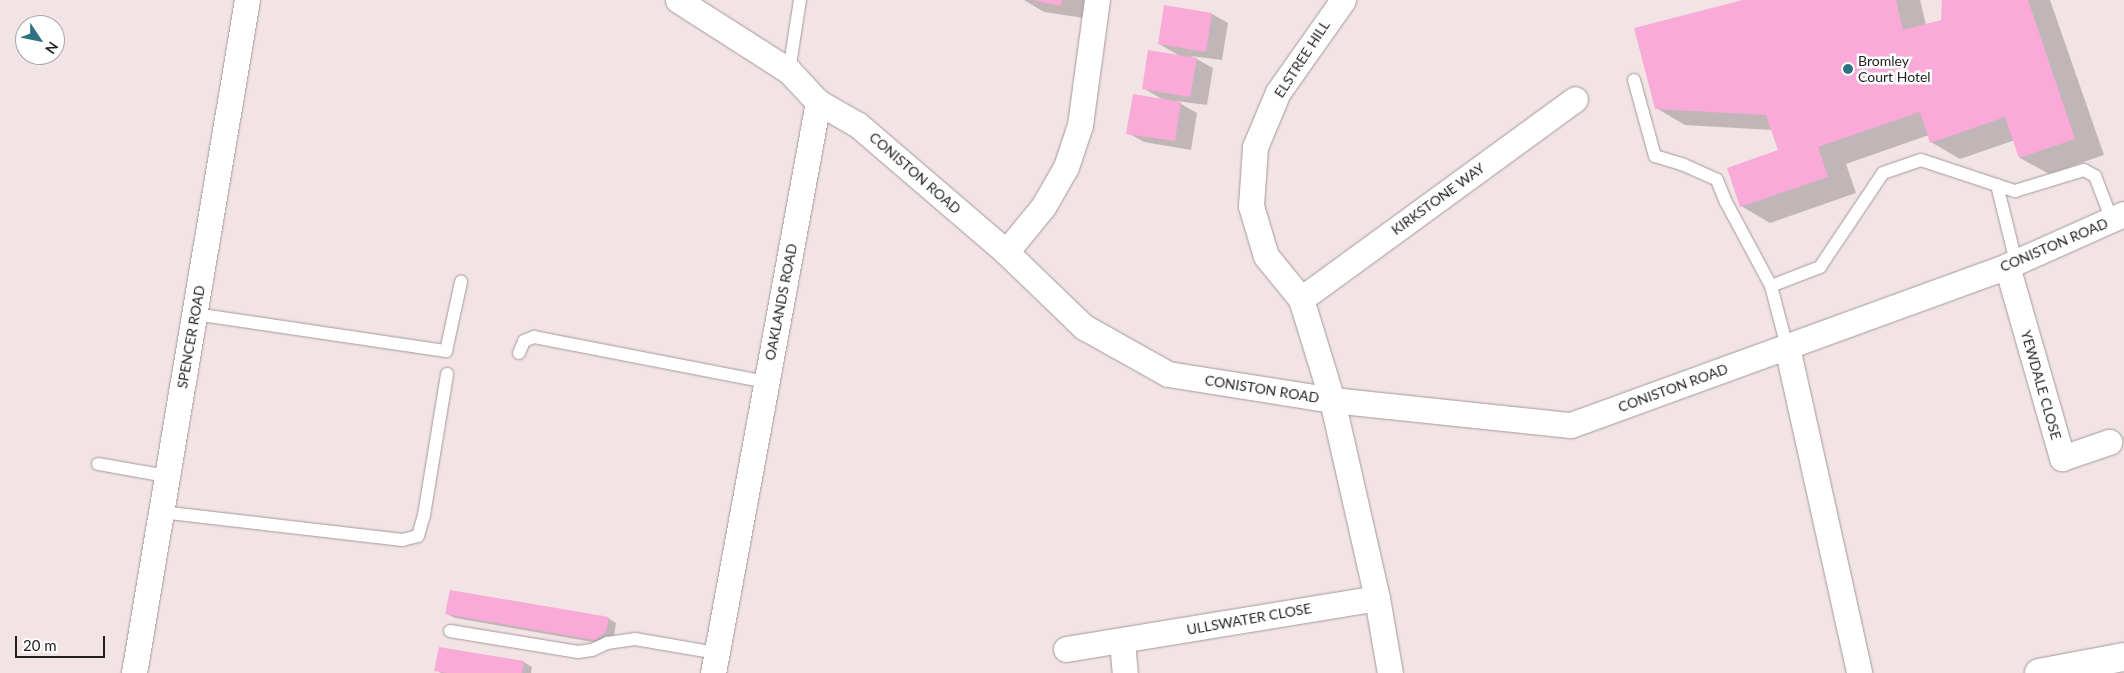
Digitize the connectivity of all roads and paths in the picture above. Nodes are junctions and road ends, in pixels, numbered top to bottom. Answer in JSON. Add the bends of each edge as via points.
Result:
{"nodes":[{"id":1,"x":247,"y":0,"type":"edge"},
{"id":2,"x":679,"y":0,"type":"edge"},
{"id":3,"x":800,"y":0,"type":"edge"},
{"id":4,"x":1097,"y":0,"type":"edge"},
{"id":5,"x":1343,"y":0,"type":"edge"},
{"id":6,"x":789,"y":71,"type":"junction"},
{"id":7,"x":1634,"y":80,"type":"dead end"},
{"id":8,"x":1575,"y":99,"type":"dead end"},
{"id":9,"x":818,"y":102,"type":"junction"},
{"id":10,"x":1997,"y":185,"type":"junction"},
{"id":11,"x":2118,"y":217,"type":"edge"},
{"id":12,"x":1006,"y":252,"type":"junction"},
{"id":13,"x":2012,"y":264,"type":"junction"},
{"id":14,"x":461,"y":282,"type":"dead end"},
{"id":15,"x":1771,"y":286,"type":"junction"},
{"id":16,"x":1301,"y":299,"type":"junction"},
{"id":17,"x":195,"y":314,"type":"junction"},
{"id":18,"x":1787,"y":347,"type":"junction"},
{"id":19,"x":519,"y":353,"type":"dead end"},
{"id":20,"x":447,"y":374,"type":"dead end"},
{"id":21,"x":765,"y":382,"type":"junction"},
{"id":22,"x":1332,"y":400,"type":"junction"},
{"id":23,"x":2109,"y":442,"type":"dead end"},
{"id":24,"x":98,"y":464,"type":"dead end"},
{"id":25,"x":166,"y":476,"type":"junction"},
{"id":26,"x":161,"y":512,"type":"junction"},
{"id":27,"x":1377,"y":598,"type":"junction"},
{"id":28,"x":450,"y":631,"type":"dead end"},
{"id":29,"x":1122,"y":641,"type":"junction"},
{"id":30,"x":1066,"y":649,"type":"dead end"},
{"id":31,"x":2124,"y":656,"type":"edge"},
{"id":32,"x":714,"y":664,"type":"edge"},
{"id":33,"x":134,"y":673,"type":"edge"},
{"id":34,"x":1125,"y":673,"type":"edge"},
{"id":35,"x":1390,"y":673,"type":"edge"},
{"id":36,"x":1859,"y":673,"type":"edge"},
{"id":37,"x":2039,"y":673,"type":"edge"}],
"edges":[{"from":1,"to":17,"type":"street","name":"SPENCER ROAD"},
{"from":2,"to":6,"type":"street"},
{"from":3,"to":6,"type":"lane"},
{"from":4,"to":12,"type":"street","via":[[1080,125],[1066,167],[1043,207]]},
{"from":5,"to":16,"type":"street","name":"ELSTREE HILL","via":[[1278,92],[1255,147],[1252,206],[1266,256]]},
{"from":6,"to":9,"type":"street"},
{"from":7,"to":15,"type":"lane","via":[[1655,156],[1717,180]]},
{"from":8,"to":16,"type":"street","name":"KIRKSTONE WAY"},
{"from":9,"to":12,"type":"street","name":"CONISTON ROAD","via":[[858,125]]},
{"from":9,"to":21,"type":"street","name":"OAKLANDS ROAD"},
{"from":10,"to":11,"type":"lane","via":[[2015,191],[2084,170],[2095,176]]},
{"from":10,"to":13,"type":"lane"},
{"from":10,"to":15,"type":"lane","via":[[1921,160],[1883,173],[1820,267]]},
{"from":11,"to":13,"type":"street","name":"CONISTON ROAD"},
{"from":12,"to":22,"type":"street","name":"CONISTON ROAD","via":[[1084,327],[1168,374]]},
{"from":13,"to":18,"type":"street","name":"CONISTON ROAD"},
{"from":13,"to":23,"type":"street","name":"YEWDALE CLOSE","via":[[2062,458]]},
{"from":14,"to":17,"type":"lane","via":[[446,351]]},
{"from":15,"to":18,"type":"lane"},
{"from":16,"to":22,"type":"street","name":"ELSTREE HILL"},
{"from":17,"to":25,"type":"street","name":"SPENCER ROAD"},
{"from":18,"to":22,"type":"street","name":"CONISTON ROAD","via":[[1571,425]]},
{"from":18,"to":36,"type":"street"},
{"from":19,"to":21,"type":"lane","via":[[524,341],[534,337]]},
{"from":20,"to":26,"type":"lane","via":[[418,536],[402,540]]},
{"from":21,"to":32,"type":"street","name":"OAKLANDS ROAD"},
{"from":22,"to":27,"type":"street"},
{"from":24,"to":25,"type":"lane"},
{"from":25,"to":26,"type":"street","name":"SPENCER ROAD"},
{"from":26,"to":33,"type":"street","name":"SPENCER ROAD"},
{"from":27,"to":29,"type":"street","name":"ULLSWATER CLOSE"},
{"from":27,"to":35,"type":"street"},
{"from":28,"to":32,"type":"lane","via":[[578,652],[635,639]]},
{"from":29,"to":30,"type":"street","name":"ULLSWATER CLOSE"},
{"from":29,"to":34,"type":"street"},
{"from":31,"to":37,"type":"main road"}]}
